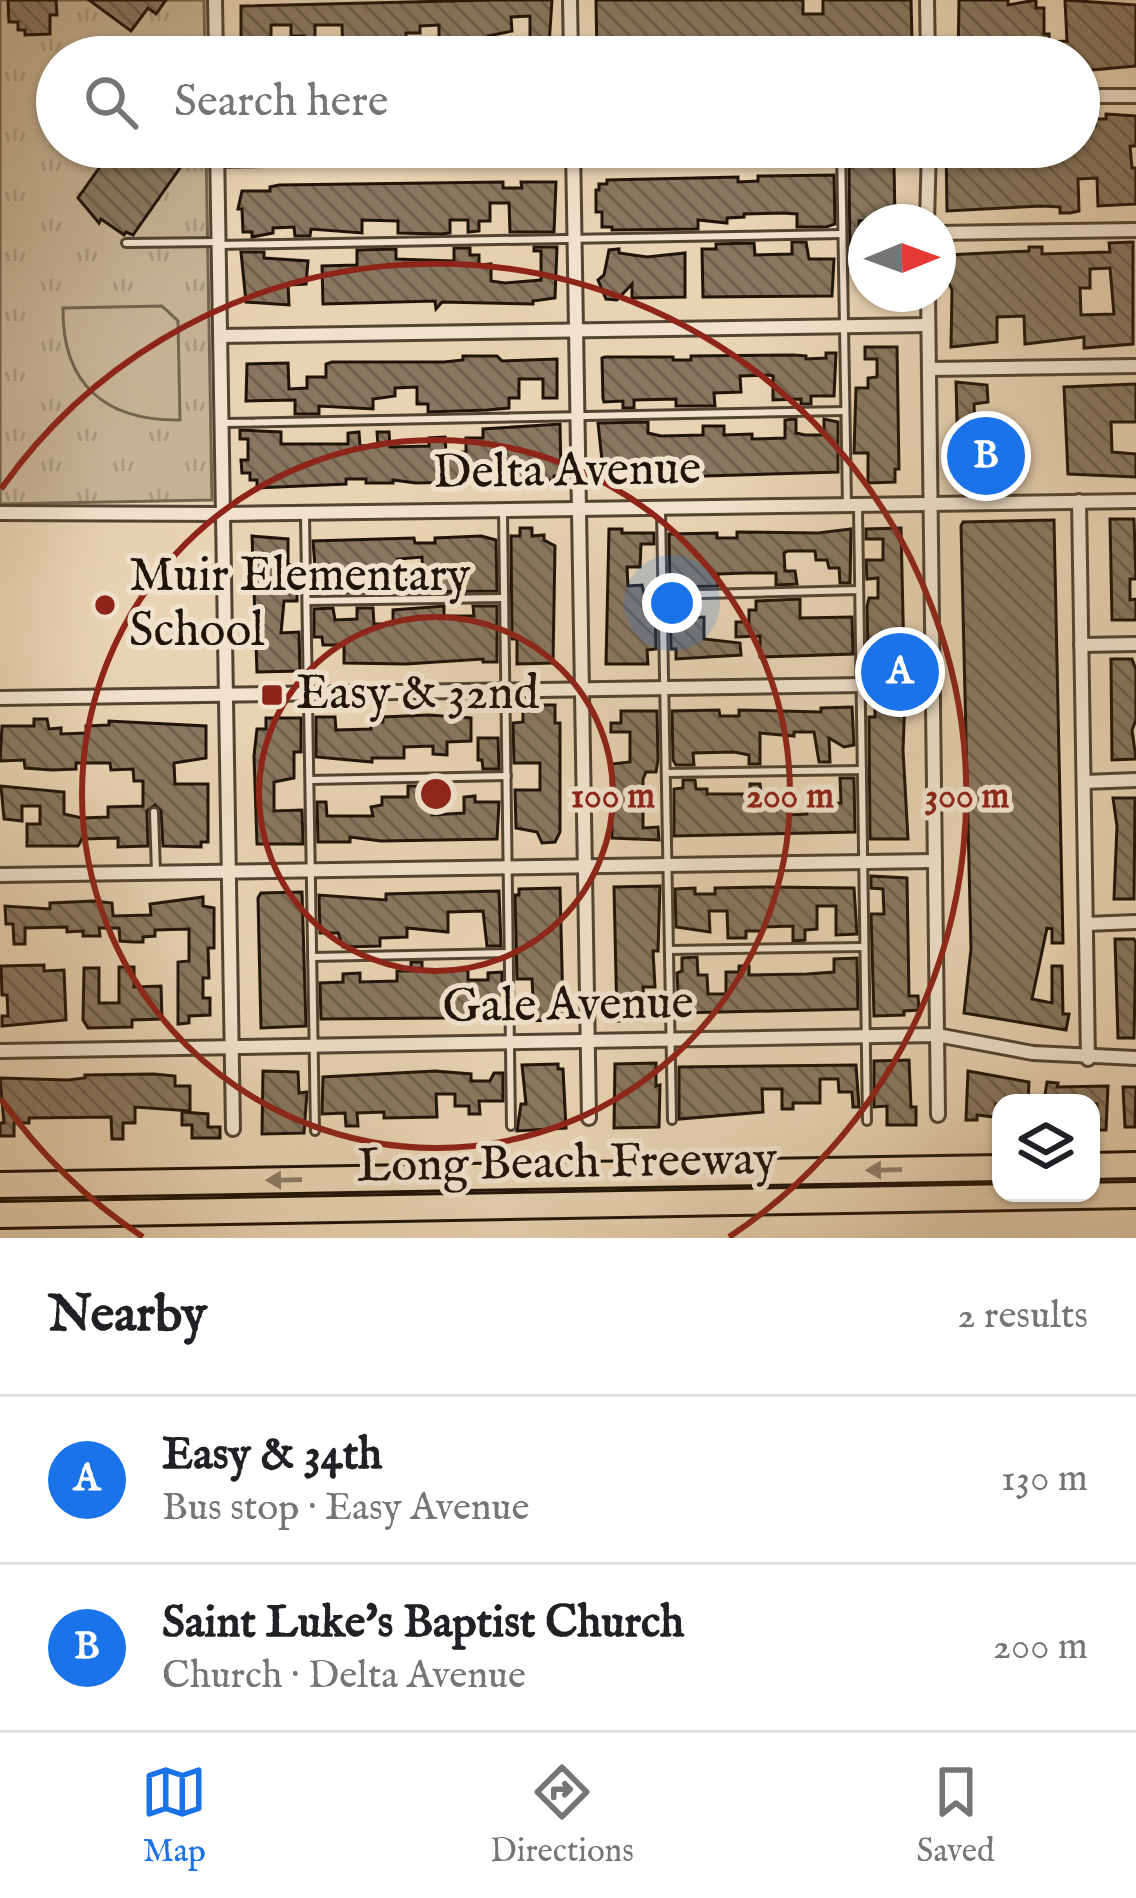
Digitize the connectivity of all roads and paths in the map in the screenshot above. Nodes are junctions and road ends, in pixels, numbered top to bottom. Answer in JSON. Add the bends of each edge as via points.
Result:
{"nodes":[{"id":1,"x":215,"y":0,"type":"edge"},
{"id":2,"x":571,"y":0,"type":"edge"},
{"id":3,"x":927,"y":0,"type":"edge"},
{"id":4,"x":216,"y":36,"type":"edge"},
{"id":5,"x":572,"y":36,"type":"edge"},
{"id":6,"x":928,"y":36,"type":"edge"},
{"id":7,"x":1136,"y":96,"type":"edge"},
{"id":8,"x":1100,"y":97,"type":"edge"},
{"id":9,"x":217,"y":168,"type":"edge"},
{"id":10,"x":573,"y":168,"type":"edge"},
{"id":11,"x":841,"y":168,"type":"edge"},
{"id":12,"x":928,"y":168,"type":"edge"},
{"id":13,"x":927,"y":204,"type":"edge"},
{"id":14,"x":1136,"y":230,"type":"edge"},
{"id":15,"x":956,"y":233,"type":"edge"},
{"id":16,"x":842,"y":234,"type":"junction"},
{"id":17,"x":574,"y":239,"type":"junction"},
{"id":18,"x":126,"y":243,"type":"dead end"},
{"id":19,"x":219,"y":243,"type":"junction"},
{"id":20,"x":928,"y":312,"type":"edge"},
{"id":21,"x":928,"y":325,"type":"junction"},
{"id":22,"x":844,"y":326,"type":"junction"},
{"id":23,"x":576,"y":329,"type":"junction"},
{"id":24,"x":220,"y":336,"type":"junction"},
{"id":25,"x":1136,"y":366,"type":"edge"},
{"id":26,"x":929,"y":369,"type":"junction"},
{"id":27,"x":845,"y":411,"type":"junction"},
{"id":28,"x":578,"y":417,"type":"junction"},
{"id":29,"x":223,"y":423,"type":"junction"},
{"id":30,"x":1136,"y":500,"type":"edge"},
{"id":31,"x":1078,"y":501,"type":"junction"},
{"id":32,"x":931,"y":504,"type":"junction"},
{"id":33,"x":852,"y":505,"type":"junction"},
{"id":34,"x":661,"y":506,"type":"junction"},
{"id":35,"x":579,"y":507,"type":"junction"},
{"id":36,"x":503,"y":508,"type":"junction"},
{"id":37,"x":0,"y":513,"type":"edge"},
{"id":38,"x":305,"y":513,"type":"junction"},
{"id":39,"x":225,"y":514,"type":"junction"},
{"id":40,"x":860,"y":590,"type":"junction"},
{"id":41,"x":662,"y":595,"type":"junction"},
{"id":42,"x":504,"y":598,"type":"junction"},
{"id":43,"x":307,"y":601,"type":"junction"},
{"id":44,"x":1136,"y":644,"type":"edge"},
{"id":45,"x":1081,"y":646,"type":"junction"},
{"id":46,"x":933,"y":684,"type":"junction"},
{"id":47,"x":861,"y":686,"type":"junction"},
{"id":48,"x":664,"y":690,"type":"junction"},
{"id":49,"x":582,"y":692,"type":"junction"},
{"id":50,"x":505,"y":693,"type":"junction"},
{"id":51,"x":308,"y":694,"type":"junction"},
{"id":52,"x":227,"y":695,"type":"junction"},
{"id":53,"x":0,"y":698,"type":"edge"},
{"id":54,"x":862,"y":770,"type":"junction"},
{"id":55,"x":666,"y":773,"type":"junction"},
{"id":56,"x":506,"y":776,"type":"junction"},
{"id":57,"x":310,"y":780,"type":"junction"},
{"id":58,"x":1136,"y":780,"type":"edge"},
{"id":59,"x":1084,"y":782,"type":"junction"},
{"id":60,"x":154,"y":812,"type":"dead end"},
{"id":61,"x":935,"y":861,"type":"junction"},
{"id":62,"x":863,"y":862,"type":"junction"},
{"id":63,"x":667,"y":865,"type":"junction"},
{"id":64,"x":585,"y":866,"type":"junction"},
{"id":65,"x":508,"y":867,"type":"junction"},
{"id":66,"x":311,"y":870,"type":"junction"},
{"id":67,"x":230,"y":871,"type":"junction"},
{"id":68,"x":156,"y":873,"type":"junction"},
{"id":69,"x":0,"y":875,"type":"edge"},
{"id":70,"x":1136,"y":922,"type":"edge"},
{"id":71,"x":1086,"y":924,"type":"junction"},
{"id":72,"x":865,"y":947,"type":"junction"},
{"id":73,"x":669,"y":950,"type":"junction"},
{"id":74,"x":509,"y":953,"type":"junction"},
{"id":75,"x":313,"y":957,"type":"junction"},
{"id":76,"x":938,"y":1036,"type":"junction"},
{"id":77,"x":866,"y":1037,"type":"junction"},
{"id":78,"x":670,"y":1040,"type":"junction"},
{"id":79,"x":587,"y":1041,"type":"junction"},
{"id":80,"x":510,"y":1043,"type":"junction"},
{"id":81,"x":314,"y":1046,"type":"junction"},
{"id":82,"x":232,"y":1048,"type":"junction"},
{"id":83,"x":0,"y":1051,"type":"edge"},
{"id":84,"x":1088,"y":1058,"type":"junction"},
{"id":85,"x":1136,"y":1058,"type":"edge"},
{"id":86,"x":938,"y":1115,"type":"dead end"},
{"id":87,"x":589,"y":1118,"type":"dead end"},
{"id":88,"x":672,"y":1120,"type":"dead end"},
{"id":89,"x":867,"y":1121,"type":"dead end"},
{"id":90,"x":512,"y":1126,"type":"dead end"},
{"id":91,"x":233,"y":1129,"type":"dead end"},
{"id":92,"x":315,"y":1131,"type":"dead end"},
{"id":93,"x":1136,"y":1165,"type":"edge"},
{"id":94,"x":1100,"y":1166,"type":"edge"},
{"id":95,"x":992,"y":1168,"type":"edge"},
{"id":96,"x":0,"y":1185,"type":"edge"},
{"id":97,"x":1136,"y":1195,"type":"edge"},
{"id":98,"x":0,"y":1215,"type":"edge"}],
"edges":[{"from":1,"to":4,"type":"street"},
{"from":2,"to":5,"type":"street"},
{"from":3,"to":6,"type":"street"},
{"from":7,"to":8,"type":"street"},
{"from":9,"to":19,"type":"street"},
{"from":10,"to":17,"type":"street"},
{"from":11,"to":16,"type":"lane"},
{"from":12,"to":13,"type":"street"},
{"from":14,"to":15,"type":"street"},
{"from":16,"to":17,"type":"lane"},
{"from":16,"to":22,"type":"lane"},
{"from":17,"to":19,"type":"lane"},
{"from":17,"to":23,"type":"street"},
{"from":18,"to":19,"type":"lane"},
{"from":19,"to":24,"type":"street"},
{"from":20,"to":21,"type":"street"},
{"from":21,"to":22,"type":"street"},
{"from":21,"to":26,"type":"street"},
{"from":22,"to":23,"type":"street"},
{"from":22,"to":27,"type":"lane"},
{"from":23,"to":24,"type":"street"},
{"from":23,"to":28,"type":"street"},
{"from":24,"to":29,"type":"street"},
{"from":25,"to":26,"type":"street"},
{"from":26,"to":32,"type":"street"},
{"from":27,"to":28,"type":"lane"},
{"from":27,"to":33,"type":"lane"},
{"from":28,"to":29,"type":"lane"},
{"from":28,"to":35,"type":"street"},
{"from":29,"to":39,"type":"street"},
{"from":30,"to":31,"type":"street","name":"Delta Avenue"},
{"from":31,"to":32,"type":"street","name":"Delta Avenue"},
{"from":31,"to":45,"type":"street"},
{"from":32,"to":33,"type":"street","name":"Delta Avenue"},
{"from":32,"to":46,"type":"street"},
{"from":33,"to":34,"type":"street","name":"Delta Avenue"},
{"from":33,"to":40,"type":"lane"},
{"from":34,"to":35,"type":"street","name":"Delta Avenue"},
{"from":34,"to":41,"type":"lane"},
{"from":35,"to":36,"type":"street","name":"Delta Avenue"},
{"from":35,"to":49,"type":"street"},
{"from":36,"to":38,"type":"street","name":"Delta Avenue"},
{"from":36,"to":42,"type":"lane"},
{"from":37,"to":39,"type":"street","name":"Delta Avenue"},
{"from":38,"to":39,"type":"street","name":"Delta Avenue"},
{"from":38,"to":43,"type":"lane"},
{"from":39,"to":52,"type":"street"},
{"from":40,"to":41,"type":"lane"},
{"from":40,"to":47,"type":"lane"},
{"from":41,"to":48,"type":"lane"},
{"from":42,"to":43,"type":"lane"},
{"from":42,"to":50,"type":"lane"},
{"from":43,"to":51,"type":"lane"},
{"from":44,"to":45,"type":"street"},
{"from":45,"to":59,"type":"street"},
{"from":46,"to":47,"type":"street"},
{"from":46,"to":61,"type":"street"},
{"from":47,"to":48,"type":"street"},
{"from":47,"to":54,"type":"lane"},
{"from":48,"to":49,"type":"street"},
{"from":48,"to":55,"type":"lane"},
{"from":49,"to":50,"type":"street"},
{"from":49,"to":64,"type":"street"},
{"from":50,"to":51,"type":"street"},
{"from":50,"to":56,"type":"lane"},
{"from":51,"to":52,"type":"street"},
{"from":51,"to":57,"type":"lane"},
{"from":52,"to":53,"type":"street"},
{"from":52,"to":67,"type":"street"},
{"from":54,"to":55,"type":"lane"},
{"from":54,"to":62,"type":"lane"},
{"from":55,"to":63,"type":"lane"},
{"from":56,"to":57,"type":"lane"},
{"from":56,"to":65,"type":"lane"},
{"from":57,"to":66,"type":"lane"},
{"from":58,"to":59,"type":"street"},
{"from":59,"to":71,"type":"street"},
{"from":60,"to":68,"type":"lane"},
{"from":61,"to":62,"type":"street"},
{"from":61,"to":76,"type":"street"},
{"from":62,"to":63,"type":"street"},
{"from":62,"to":72,"type":"lane"},
{"from":63,"to":64,"type":"street"},
{"from":63,"to":73,"type":"lane"},
{"from":64,"to":65,"type":"street"},
{"from":64,"to":79,"type":"street"},
{"from":65,"to":66,"type":"street"},
{"from":65,"to":74,"type":"lane"},
{"from":66,"to":67,"type":"street"},
{"from":66,"to":75,"type":"lane"},
{"from":67,"to":68,"type":"street"},
{"from":67,"to":82,"type":"street"},
{"from":68,"to":69,"type":"street"},
{"from":70,"to":71,"type":"street"},
{"from":71,"to":84,"type":"street"},
{"from":72,"to":73,"type":"lane"},
{"from":72,"to":77,"type":"lane"},
{"from":73,"to":78,"type":"lane"},
{"from":74,"to":75,"type":"lane"},
{"from":74,"to":80,"type":"lane"},
{"from":75,"to":81,"type":"lane"},
{"from":76,"to":77,"type":"street","name":"Gale Avenue"},
{"from":76,"to":84,"type":"street","name":"Gale Avenue"},
{"from":76,"to":86,"type":"street"},
{"from":77,"to":78,"type":"street","name":"Gale Avenue"},
{"from":77,"to":89,"type":"lane"},
{"from":78,"to":79,"type":"street","name":"Gale Avenue"},
{"from":78,"to":88,"type":"lane"},
{"from":79,"to":80,"type":"street","name":"Gale Avenue"},
{"from":79,"to":87,"type":"street"},
{"from":80,"to":81,"type":"street","name":"Gale Avenue"},
{"from":80,"to":90,"type":"lane"},
{"from":81,"to":82,"type":"street","name":"Gale Avenue"},
{"from":81,"to":92,"type":"lane"},
{"from":82,"to":83,"type":"street","name":"Gale Avenue"},
{"from":82,"to":91,"type":"street"},
{"from":84,"to":85,"type":"street","name":"Gale Avenue"},
{"from":93,"to":94,"type":"highway"},
{"from":95,"to":96,"type":"highway","name":"Long Beach Freeway","one_way":true},
{"from":97,"to":98,"type":"highway","name":"Long Beach Freeway"}]}
